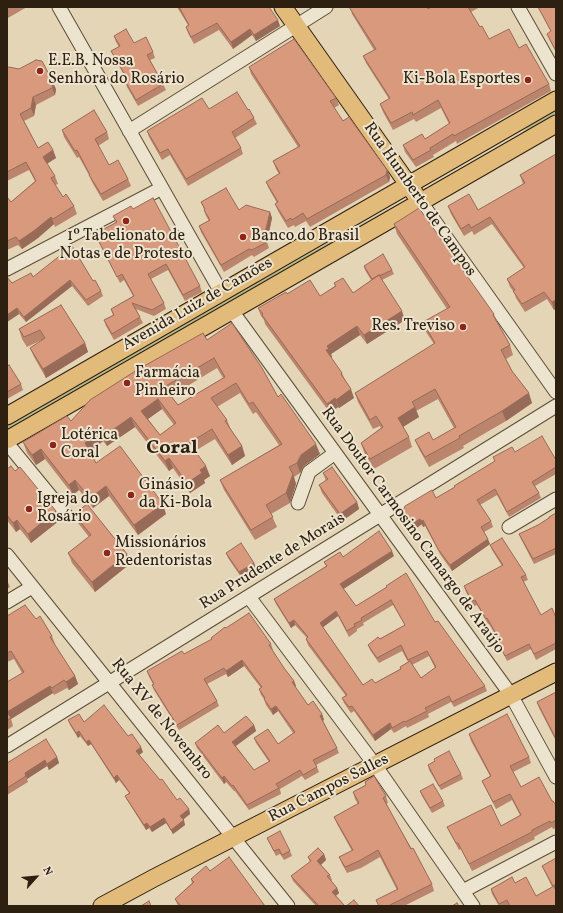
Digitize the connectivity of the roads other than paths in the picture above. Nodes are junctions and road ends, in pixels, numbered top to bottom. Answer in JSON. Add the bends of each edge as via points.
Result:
{"nodes":[{"id":1,"x":59,"y":7,"type":"edge"},
{"id":2,"x":283,"y":7,"type":"edge"},
{"id":3,"x":326,"y":7,"type":"edge"},
{"id":4,"x":518,"y":7,"type":"edge"},
{"id":5,"x":296,"y":26,"type":"junction"},
{"id":6,"x":556,"y":74,"type":"edge"},
{"id":7,"x":556,"y":100,"type":"edge"},
{"id":8,"x":556,"y":124,"type":"edge"},
{"id":9,"x":129,"y":131,"type":"junction"},
{"id":10,"x":408,"y":184,"type":"junction"},
{"id":11,"x":162,"y":188,"type":"junction"},
{"id":12,"x":421,"y":202,"type":"junction"},
{"id":13,"x":7,"y":269,"type":"edge"},
{"id":14,"x":221,"y":292,"type":"junction"},
{"id":15,"x":232,"y":311,"type":"junction"},
{"id":16,"x":556,"y":392,"type":"edge"},
{"id":17,"x":556,"y":406,"type":"edge"},
{"id":18,"x":7,"y":416,"type":"edge"},
{"id":19,"x":7,"y":440,"type":"edge"},
{"id":20,"x":7,"y":443,"type":"edge"},
{"id":21,"x":335,"y":453,"type":"junction"},
{"id":22,"x":556,"y":499,"type":"edge"},
{"id":23,"x":298,"y":502,"type":"dead end"},
{"id":24,"x":66,"y":515,"type":"dead end"},
{"id":25,"x":380,"y":515,"type":"junction"},
{"id":26,"x":509,"y":527,"type":"dead end"},
{"id":27,"x":7,"y":555,"type":"edge"},
{"id":28,"x":32,"y":587,"type":"junction"},
{"id":29,"x":249,"y":596,"type":"junction"},
{"id":30,"x":7,"y":602,"type":"edge"},
{"id":31,"x":556,"y":672,"type":"edge"},
{"id":32,"x":109,"y":683,"type":"junction"},
{"id":33,"x":511,"y":695,"type":"junction"},
{"id":34,"x":7,"y":746,"type":"edge"},
{"id":35,"x":375,"y":765,"type":"junction"},
{"id":36,"x":556,"y":777,"type":"edge"},
{"id":37,"x":233,"y":838,"type":"junction"},
{"id":38,"x":556,"y":842,"type":"edge"},
{"id":39,"x":463,"y":891,"type":"junction"},
{"id":40,"x":102,"y":906,"type":"edge"},
{"id":41,"x":288,"y":906,"type":"edge"},
{"id":42,"x":473,"y":906,"type":"edge"}],
"edges":[{"from":1,"to":9,"type":"street"},
{"from":2,"to":5,"type":"main road","name":"Rua Humberto de Campos"},
{"from":3,"to":5,"type":"street"},
{"from":4,"to":6,"type":"street"},
{"from":5,"to":9,"type":"street"},
{"from":5,"to":10,"type":"main road","name":"Rua Humberto de Campos"},
{"from":7,"to":10,"type":"main road","name":"Avenida Luiz de Camões"},
{"from":8,"to":12,"type":"main road","name":"Avenida Luiz de Camões"},
{"from":9,"to":11,"type":"street"},
{"from":10,"to":12,"type":"main road","name":"Rua Humberto de Campos"},
{"from":10,"to":14,"type":"main road","name":"Avenida Luiz de Camões"},
{"from":11,"to":13,"type":"street"},
{"from":11,"to":14,"type":"street"},
{"from":12,"to":15,"type":"main road","name":"Avenida Luiz de Camões"},
{"from":12,"to":16,"type":"street","name":"Rua Humberto de Campos"},
{"from":14,"to":18,"type":"main road","name":"Avenida Luiz de Camões"},
{"from":15,"to":19,"type":"main road","name":"Avenida Luiz de Camões"},
{"from":15,"to":21,"type":"street","name":"Rua Doutor Carmosino Camargo de Araújo"},
{"from":17,"to":25,"type":"street","name":"Rua Prudente de Morais"},
{"from":20,"to":24,"type":"street"},
{"from":21,"to":23,"type":"street","via":[[309,472]]},
{"from":21,"to":25,"type":"street","name":"Rua Doutor Carmosino Camargo de Araújo"},
{"from":22,"to":26,"type":"street"},
{"from":25,"to":29,"type":"street","name":"Rua Prudente de Morais"},
{"from":25,"to":33,"type":"street","name":"Rua Doutor Carmosino Camargo de Araújo"},
{"from":27,"to":28,"type":"street","name":"Rua XV de Novembro"},
{"from":28,"to":30,"type":"street"},
{"from":28,"to":32,"type":"street","name":"Rua XV de Novembro"},
{"from":29,"to":32,"type":"street","name":"Rua Prudente de Morais"},
{"from":29,"to":35,"type":"street"},
{"from":31,"to":33,"type":"main road","name":"Rua Campos Salles"},
{"from":32,"to":34,"type":"street","name":"Rua Prudente de Morais"},
{"from":32,"to":37,"type":"street","name":"Rua XV de Novembro"},
{"from":33,"to":35,"type":"main road","name":"Rua Campos Salles"},
{"from":33,"to":36,"type":"street","name":"Rua Doutor Carmosino Camargo de Araújo"},
{"from":35,"to":37,"type":"main road","name":"Rua Campos Salles"},
{"from":35,"to":39,"type":"street"},
{"from":37,"to":40,"type":"main road","name":"Rua Campos Salles"},
{"from":37,"to":41,"type":"street","name":"Rua XV de Novembro"},
{"from":38,"to":39,"type":"street"},
{"from":39,"to":42,"type":"street"}]}
